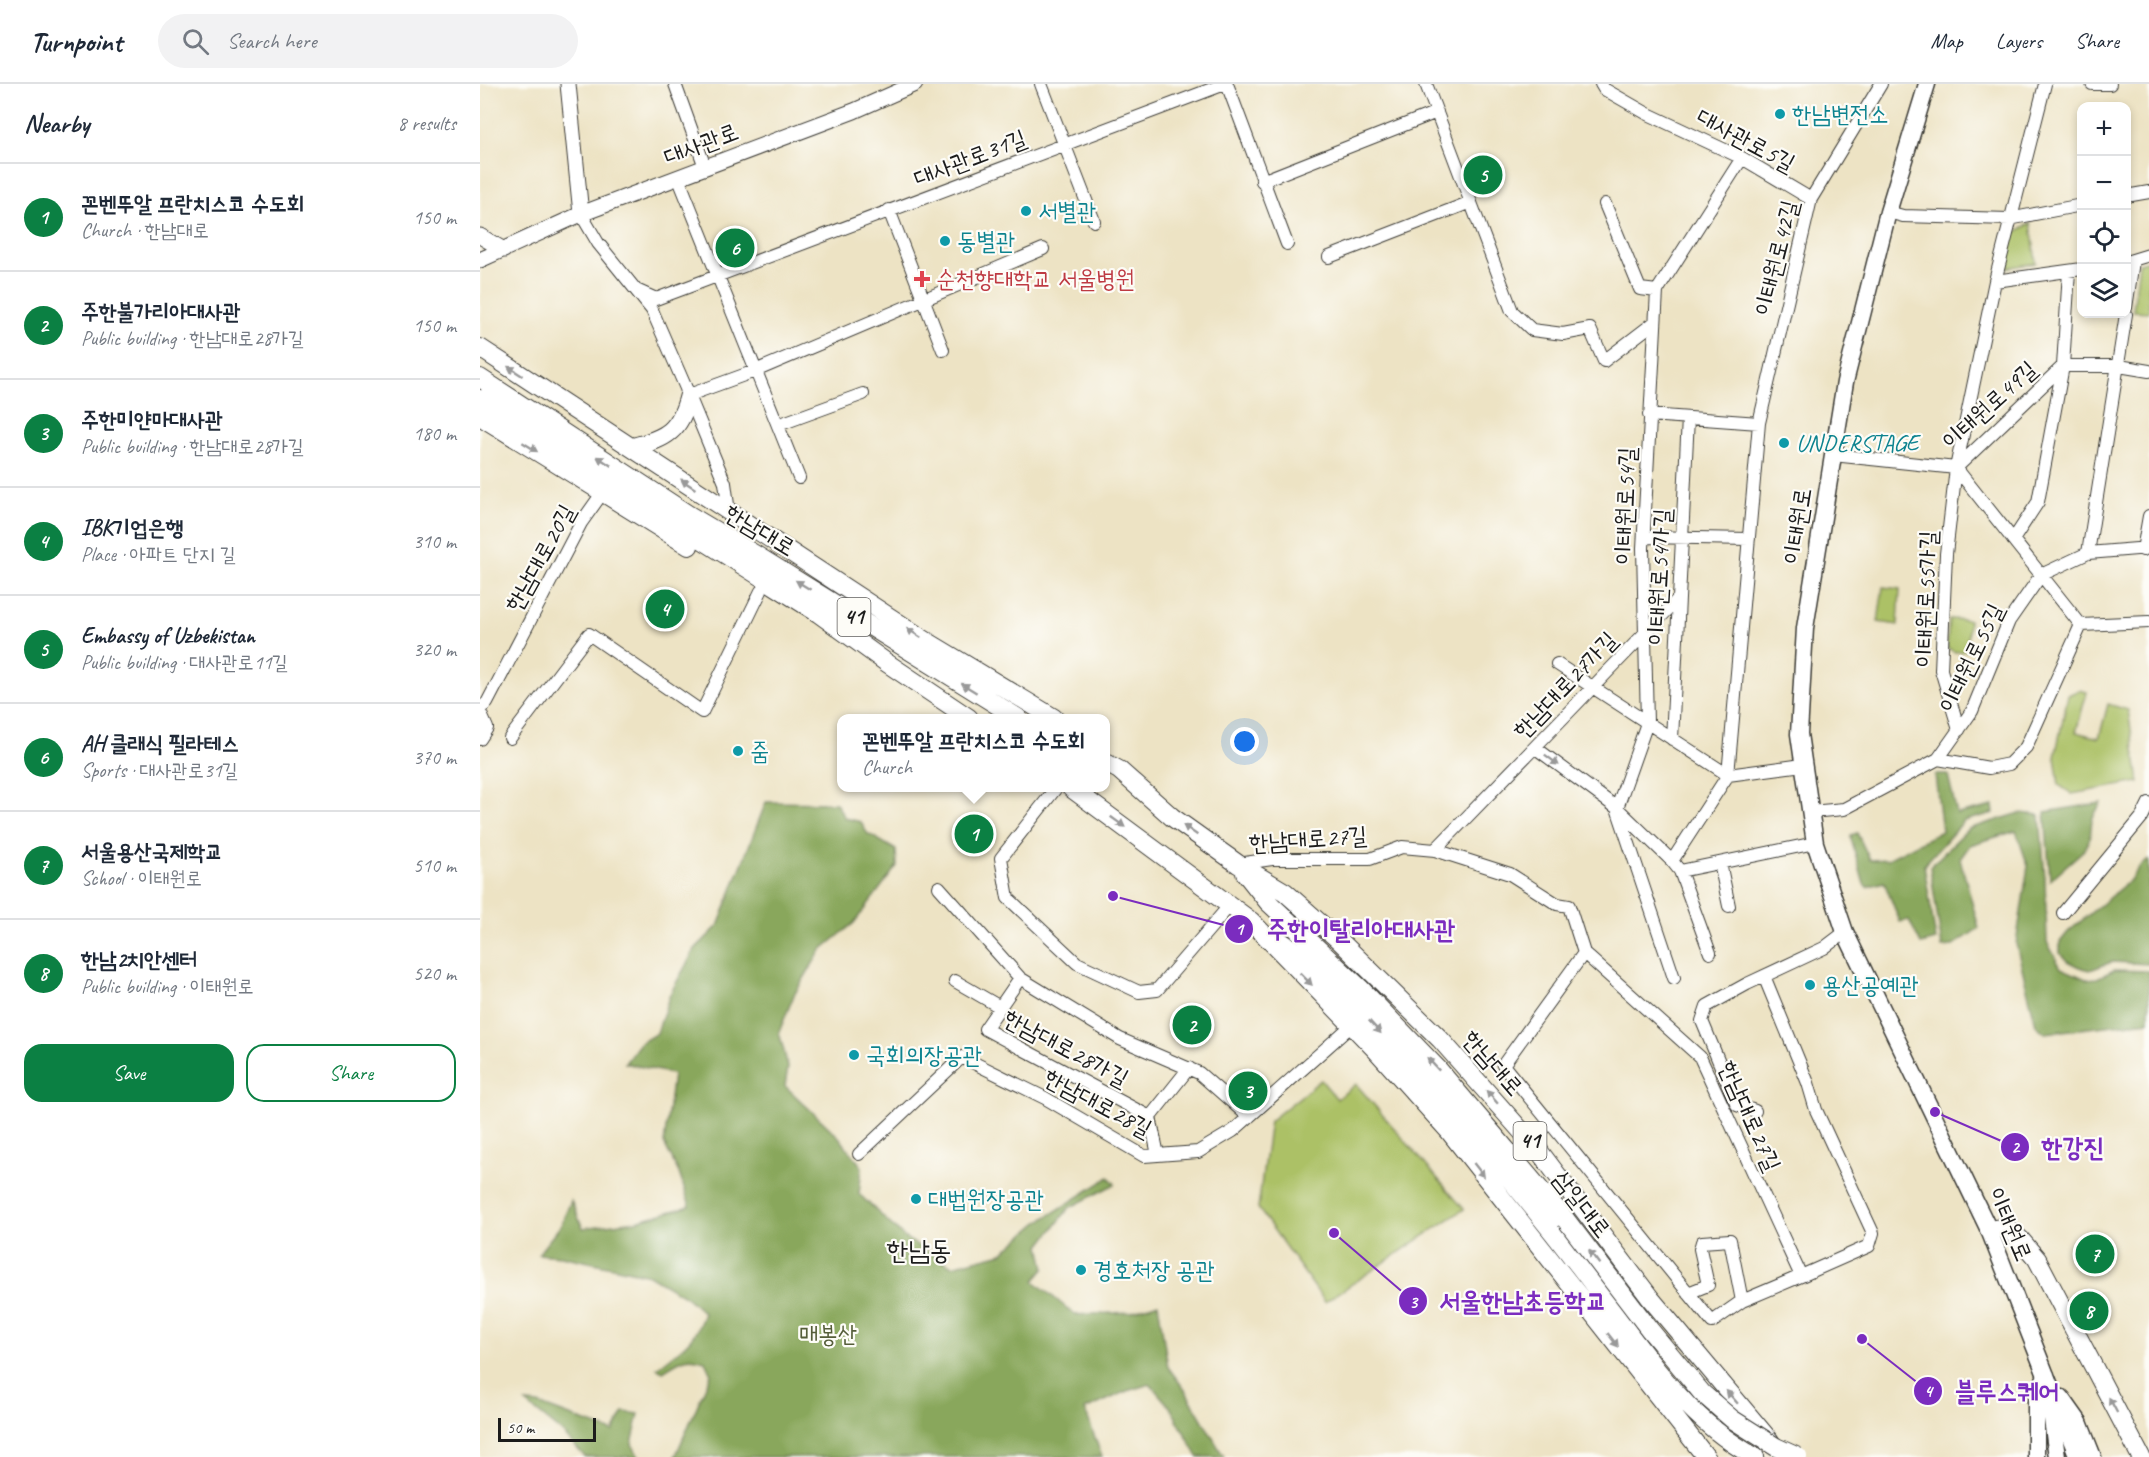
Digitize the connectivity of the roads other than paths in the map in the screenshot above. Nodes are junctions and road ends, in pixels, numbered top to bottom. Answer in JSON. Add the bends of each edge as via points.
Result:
{"nodes":[{"id":1,"x":568,"y":84,"type":"edge"},
{"id":2,"x":675,"y":84,"type":"edge"},
{"id":3,"x":915,"y":84,"type":"edge"},
{"id":4,"x":1041,"y":84,"type":"edge"},
{"id":5,"x":1226,"y":84,"type":"edge"},
{"id":6,"x":1426,"y":84,"type":"edge"},
{"id":7,"x":1601,"y":84,"type":"edge"},
{"id":8,"x":1881,"y":84,"type":"edge"},
{"id":9,"x":1927,"y":84,"type":"edge"},
{"id":10,"x":2045,"y":84,"type":"edge"},
{"id":11,"x":2092,"y":84,"type":"edge"},
{"id":12,"x":2110,"y":84,"type":"edge"},
{"id":13,"x":1437,"y":112,"type":"junction"},
{"id":14,"x":1065,"y":144,"type":"junction"},
{"id":15,"x":1742,"y":158,"type":"junction"},
{"id":16,"x":705,"y":167,"type":"junction"},
{"id":17,"x":678,"y":177,"type":"junction"},
{"id":18,"x":1262,"y":181,"type":"junction"},
{"id":19,"x":2149,"y":192,"type":"edge"},
{"id":20,"x":2131,"y":195,"type":"edge"},
{"id":21,"x":1811,"y":199,"type":"junction"},
{"id":22,"x":1471,"y":202,"type":"junction"},
{"id":23,"x":1605,"y":204,"type":"dead end"},
{"id":24,"x":2077,"y":206,"type":"edge"},
{"id":25,"x":889,"y":210,"type":"junction"},
{"id":26,"x":1888,"y":212,"type":"junction"},
{"id":27,"x":581,"y":214,"type":"junction"},
{"id":28,"x":2009,"y":219,"type":"junction"},
{"id":29,"x":1094,"y":221,"type":"dead end"},
{"id":30,"x":480,"y":236,"type":"edge"},
{"id":31,"x":1287,"y":244,"type":"dead end"},
{"id":32,"x":1043,"y":249,"type":"dead end"},
{"id":33,"x":504,"y":250,"type":"junction"},
{"id":34,"x":2149,"y":255,"type":"edge"},
{"id":35,"x":1329,"y":257,"type":"dead end"},
{"id":36,"x":480,"y":260,"type":"edge"},
{"id":37,"x":2131,"y":262,"type":"edge"},
{"id":38,"x":2075,"y":270,"type":"edge"},
{"id":39,"x":719,"y":276,"type":"junction"},
{"id":40,"x":1995,"y":281,"type":"junction"},
{"id":41,"x":636,"y":290,"type":"junction"},
{"id":42,"x":1657,"y":291,"type":"junction"},
{"id":43,"x":924,"y":300,"type":"junction"},
{"id":44,"x":2125,"y":318,"type":"edge"},
{"id":45,"x":1655,"y":322,"type":"junction"},
{"id":46,"x":944,"y":350,"type":"dead end"},
{"id":47,"x":486,"y":352,"type":"edge"},
{"id":48,"x":2063,"y":366,"type":"junction"},
{"id":49,"x":2119,"y":366,"type":"junction"},
{"id":50,"x":755,"y":370,"type":"junction"},
{"id":51,"x":2149,"y":371,"type":"edge"},
{"id":52,"x":480,"y":377,"type":"edge"},
{"id":53,"x":863,"y":394,"type":"dead end"},
{"id":54,"x":689,"y":395,"type":"junction"},
{"id":55,"x":480,"y":399,"type":"edge"},
{"id":56,"x":1649,"y":415,"type":"junction"},
{"id":57,"x":1688,"y":418,"type":"junction"},
{"id":58,"x":482,"y":421,"type":"edge"},
{"id":59,"x":1759,"y":423,"type":"junction"},
{"id":60,"x":778,"y":425,"type":"junction"},
{"id":61,"x":544,"y":430,"type":"junction"},
{"id":62,"x":633,"y":447,"type":"junction"},
{"id":63,"x":1833,"y":455,"type":"junction"},
{"id":64,"x":1956,"y":468,"type":"junction"},
{"id":65,"x":799,"y":478,"type":"dead end"},
{"id":66,"x":603,"y":492,"type":"junction"},
{"id":67,"x":729,"y":512,"type":"junction"},
{"id":68,"x":2149,"y":516,"type":"edge"},
{"id":69,"x":1644,"y":537,"type":"junction"},
{"id":70,"x":1682,"y":538,"type":"junction"},
{"id":71,"x":1749,"y":539,"type":"junction"},
{"id":72,"x":2013,"y":540,"type":"junction"},
{"id":73,"x":2146,"y":549,"type":"edge"},
{"id":74,"x":2088,"y":554,"type":"junction"},
{"id":75,"x":2041,"y":576,"type":"junction"},
{"id":76,"x":760,"y":591,"type":"junction"},
{"id":77,"x":1679,"y":598,"type":"junction"},
{"id":78,"x":2149,"y":622,"type":"edge"},
{"id":79,"x":2081,"y":625,"type":"junction"},
{"id":80,"x":1645,"y":632,"type":"junction"},
{"id":81,"x":887,"y":663,"type":"junction"},
{"id":82,"x":1557,"y":664,"type":"dead end"},
{"id":83,"x":1592,"y":687,"type":"junction"},
{"id":84,"x":480,"y":708,"type":"edge"},
{"id":85,"x":480,"y":712,"type":"edge"},
{"id":86,"x":963,"y":714,"type":"edge"},
{"id":87,"x":1012,"y":714,"type":"edge"},
{"id":88,"x":1047,"y":714,"type":"edge"},
{"id":89,"x":1647,"y":723,"type":"junction"},
{"id":90,"x":1959,"y":730,"type":"junction"},
{"id":91,"x":510,"y":738,"type":"dead end"},
{"id":92,"x":480,"y":739,"type":"edge"},
{"id":93,"x":1672,"y":739,"type":"junction"},
{"id":94,"x":1938,"y":759,"type":"junction"},
{"id":95,"x":1110,"y":764,"type":"edge"},
{"id":96,"x":1803,"y":765,"type":"junction"},
{"id":97,"x":1728,"y":775,"type":"junction"},
{"id":98,"x":1053,"y":792,"type":"edge"},
{"id":99,"x":1076,"y":792,"type":"edge"},
{"id":100,"x":1482,"y":801,"type":"junction"},
{"id":101,"x":2149,"y":803,"type":"edge"},
{"id":102,"x":1617,"y":808,"type":"junction"},
{"id":103,"x":1810,"y":812,"type":"junction"},
{"id":104,"x":1815,"y":843,"type":"junction"},
{"id":105,"x":1435,"y":850,"type":"junction"},
{"id":106,"x":1720,"y":862,"type":"junction"},
{"id":107,"x":1238,"y":864,"type":"junction"},
{"id":108,"x":1676,"y":866,"type":"junction"},
{"id":109,"x":939,"y":887,"type":"dead end"},
{"id":110,"x":1230,"y":905,"type":"junction"},
{"id":111,"x":1729,"y":906,"type":"dead end"},
{"id":112,"x":2063,"y":913,"type":"dead end"},
{"id":113,"x":1251,"y":921,"type":"junction"},
{"id":114,"x":1845,"y":932,"type":"junction"},
{"id":115,"x":1584,"y":953,"type":"junction"},
{"id":116,"x":1710,"y":953,"type":"dead end"},
{"id":117,"x":1764,"y":976,"type":"junction"},
{"id":118,"x":1020,"y":978,"type":"junction"},
{"id":119,"x":1674,"y":978,"type":"dead end"},
{"id":120,"x":955,"y":981,"type":"dead end"},
{"id":121,"x":1000,"y":1007,"type":"junction"},
{"id":122,"x":1352,"y":1025,"type":"junction"},
{"id":123,"x":1189,"y":1068,"type":"junction"},
{"id":124,"x":1755,"y":1111,"type":"dead end"},
{"id":125,"x":1150,"y":1117,"type":"junction"},
{"id":126,"x":1249,"y":1117,"type":"junction"},
{"id":127,"x":860,"y":1154,"type":"dead end"},
{"id":128,"x":1158,"y":1155,"type":"junction"},
{"id":129,"x":1559,"y":1226,"type":"junction"},
{"id":130,"x":1989,"y":1230,"type":"junction"},
{"id":131,"x":1801,"y":1276,"type":"junction"},
{"id":132,"x":1688,"y":1293,"type":"junction"},
{"id":133,"x":1742,"y":1302,"type":"junction"},
{"id":134,"x":2046,"y":1375,"type":"junction"},
{"id":135,"x":1706,"y":1457,"type":"edge"},
{"id":136,"x":1755,"y":1457,"type":"edge"},
{"id":137,"x":1784,"y":1457,"type":"edge"},
{"id":138,"x":1798,"y":1457,"type":"edge"},
{"id":139,"x":2036,"y":1457,"type":"edge"},
{"id":140,"x":2057,"y":1457,"type":"edge"},
{"id":141,"x":2078,"y":1457,"type":"edge"},
{"id":142,"x":2093,"y":1457,"type":"edge"},
{"id":143,"x":2141,"y":1457,"type":"edge"}],
"edges":[{"from":1,"to":27,"type":"street"},
{"from":2,"to":16,"type":"street"},
{"from":3,"to":16,"type":"street","name":"대사관로"},
{"from":4,"to":14,"type":"street"},
{"from":5,"to":14,"type":"street","name":"대사관로31길"},
{"from":5,"to":18,"type":"street"},
{"from":6,"to":13,"type":"street"},
{"from":7,"to":15,"type":"street","name":"대사관로5길","via":[[1646,113]]},
{"from":8,"to":21,"type":"street","name":"이태원로42길"},
{"from":9,"to":26,"type":"main road","name":"이태원로"},
{"from":10,"to":28,"type":"street"},
{"from":11,"to":12,"type":"street"},
{"from":13,"to":18,"type":"street"},
{"from":13,"to":22,"type":"street"},
{"from":14,"to":25,"type":"street","name":"대사관로31길"},
{"from":14,"to":29,"type":"street"},
{"from":15,"to":21,"type":"street","name":"대사관로5길"},
{"from":15,"to":42,"type":"street","name":"이태원로54길"},
{"from":16,"to":17,"type":"street","name":"대사관로"},
{"from":17,"to":27,"type":"street","name":"대사관로"},
{"from":17,"to":39,"type":"street"},
{"from":18,"to":31,"type":"street"},
{"from":19,"to":20,"type":"street"},
{"from":21,"to":59,"type":"street","name":"이태원로42길"},
{"from":22,"to":35,"type":"street"},
{"from":22,"to":45,"type":"street","via":[[1512,311],[1532,330],[1563,334],[1590,329],[1604,361]]},
{"from":23,"to":42,"type":"street","via":[[1640,289]]},
{"from":24,"to":28,"type":"street"},
{"from":25,"to":39,"type":"street","name":"대사관로31길"},
{"from":25,"to":43,"type":"street","name":"대사관로31길"},
{"from":26,"to":28,"type":"street","via":[[1903,216]]},
{"from":26,"to":63,"type":"main road","name":"이태원로","via":[[1845,382]]},
{"from":27,"to":33,"type":"street","name":"대사관로"},
{"from":27,"to":41,"type":"street","via":[[598,243]]},
{"from":28,"to":40,"type":"street","name":"이태원로55가길"},
{"from":30,"to":33,"type":"street"},
{"from":32,"to":43,"type":"street"},
{"from":33,"to":36,"type":"street","name":"대사관로"},
{"from":34,"to":37,"type":"street"},
{"from":38,"to":40,"type":"street"},
{"from":38,"to":48,"type":"street","name":"이태원로49길"},
{"from":39,"to":41,"type":"street","name":"대사관로31길","via":[[656,299]]},
{"from":39,"to":50,"type":"street"},
{"from":40,"to":64,"type":"street","name":"이태원로55가길"},
{"from":41,"to":54,"type":"street","via":[[652,310]]},
{"from":42,"to":45,"type":"street","name":"이태원로54길"},
{"from":43,"to":46,"type":"street","name":"대사관로31길"},
{"from":43,"to":50,"type":"street"},
{"from":44,"to":49,"type":"street"},
{"from":45,"to":56,"type":"street","name":"이태원로54길"},
{"from":47,"to":52,"type":"main road"},
{"from":62,"to":47,"type":"main road","one_way":true},
{"from":48,"to":49,"type":"street","name":"이태원로49길"},
{"from":48,"to":64,"type":"street","name":"이태원로49길"},
{"from":48,"to":72,"type":"street","name":"이태원로49길","via":[[2038,502]]},
{"from":49,"to":51,"type":"street","name":"이태원로49길"},
{"from":49,"to":74,"type":"street"},
{"from":50,"to":54,"type":"street"},
{"from":50,"to":60,"type":"street"},
{"from":52,"to":61,"type":"main road","name":"한남대로","number":"41"},
{"from":53,"to":60,"type":"street"},
{"from":54,"to":62,"type":"main road","via":[[684,414],[664,437]]},
{"from":54,"to":67,"type":"street","via":[[724,483]]},
{"from":55,"to":61,"type":"main road","name":"한남대로","number":"41"},
{"from":56,"to":57,"type":"street"},
{"from":56,"to":69,"type":"street","name":"이태원로54길"},
{"from":57,"to":59,"type":"street"},
{"from":57,"to":70,"type":"street","name":"이태원로54가길"},
{"from":58,"to":66,"type":"main road","one_way":true},
{"from":59,"to":71,"type":"street","name":"이태원로42길"},
{"from":60,"to":65,"type":"street"},
{"from":61,"to":81,"type":"main road","name":"한남대로","number":"41"},
{"from":87,"to":61,"type":"main road","name":"한남대로","number":"41","one_way":true,"via":[[756,555]]},
{"from":67,"to":62,"type":"main road","one_way":true},
{"from":63,"to":64,"type":"street","name":"이태원로49길"},
{"from":63,"to":96,"type":"main road","name":"이태원로","via":[[1805,628],[1799,734]]},
{"from":64,"to":72,"type":"street"},
{"from":64,"to":90,"type":"street","name":"이태원로55가길","via":[[1946,554],[1941,670]]},
{"from":66,"to":76,"type":"main road"},
{"from":66,"to":84,"type":"street","name":"한남대로20길","via":[[575,532],[487,703]]},
{"from":88,"to":67,"type":"main road","one_way":true,"via":[[923,639]]},
{"from":68,"to":73,"type":"street"},
{"from":69,"to":70,"type":"street"},
{"from":69,"to":80,"type":"street","name":"이태원로54길"},
{"from":70,"to":71,"type":"street"},
{"from":70,"to":77,"type":"street","name":"이태원로54가길"},
{"from":71,"to":97,"type":"street","name":"이태원로42길"},
{"from":72,"to":75,"type":"street"},
{"from":73,"to":74,"type":"street","name":"이태원로55길"},
{"from":74,"to":75,"type":"street","name":"이태원로55길"},
{"from":75,"to":79,"type":"street"},
{"from":75,"to":90,"type":"street","name":"이태원로55길","via":[[2009,621],[1972,711]]},
{"from":76,"to":81,"type":"main road"},
{"from":76,"to":91,"type":"street","via":[[702,712],[589,634]]},
{"from":77,"to":80,"type":"street","name":"한남대로27가길"},
{"from":77,"to":93,"type":"street","name":"이태원로54가길"},
{"from":78,"to":79,"type":"street"},
{"from":79,"to":94,"type":"street","via":[[2026,747],[2009,764],[1989,768]]},
{"from":80,"to":83,"type":"street","name":"한남대로27가길"},
{"from":80,"to":89,"type":"street","name":"이태원로54길"},
{"from":81,"to":86,"type":"main road","name":"한남대로","number":"41"},
{"from":82,"to":83,"type":"street"},
{"from":83,"to":89,"type":"street"},
{"from":83,"to":100,"type":"street","name":"한남대로27가길"},
{"from":85,"to":92,"type":"street","via":[[487,728]]},
{"from":89,"to":93,"type":"street"},
{"from":89,"to":102,"type":"street"},
{"from":90,"to":94,"type":"street","name":"이태원로55길"},
{"from":93,"to":97,"type":"street"},
{"from":94,"to":103,"type":"street","name":"이태원로55길","via":[[1844,809]]},
{"from":107,"to":95,"type":"main road","name":"한남대로","number":"41","one_way":true,"via":[[1172,818]]},
{"from":96,"to":97,"type":"street"},
{"from":96,"to":103,"type":"main road","name":"이태원로"},
{"from":97,"to":108,"type":"street"},
{"from":98,"to":110,"type":"street","via":[[1001,858],[1008,898],[1077,963],[1139,992],[1157,990]]},
{"from":99,"to":110,"type":"main road","number":"41","one_way":true},
{"from":100,"to":102,"type":"street","name":"한남대로27가길","one_way":true,"via":[[1537,749]]},
{"from":100,"to":105,"type":"street","name":"한남대로27가길"},
{"from":101,"to":112,"type":"street","via":[[2142,817]]},
{"from":102,"to":108,"type":"street","name":"한남대로27가길"},
{"from":102,"to":119,"type":"street"},
{"from":103,"to":104,"type":"main road","name":"이태원로"},
{"from":104,"to":106,"type":"street"},
{"from":104,"to":114,"type":"main road","name":"이태원로"},
{"from":105,"to":107,"type":"street","name":"한남대로27길","via":[[1402,847],[1370,859],[1272,859]]},
{"from":105,"to":115,"type":"street","name":"한남대로27길","via":[[1510,874],[1557,904],[1569,906]]},
{"from":106,"to":108,"type":"street"},
{"from":106,"to":111,"type":"street"},
{"from":129,"to":107,"type":"main road","name":"삼일대로","one_way":true,"via":[[1438,1069],[1360,988],[1268,902]]},
{"from":137,"to":107,"type":"main road","name":"한남대로","number":"41","one_way":true,"via":[[1651,1299],[1539,1151],[1440,1039],[1285,891]]},
{"from":108,"to":116,"type":"street","name":"한남대로27가길"},
{"from":109,"to":118,"type":"street","name":"한남대로28가길"},
{"from":110,"to":113,"type":"main road","number":"41"},
{"from":113,"to":122,"type":"main road","number":"41","one_way":true},
{"from":113,"to":129,"type":"main road","name":"삼일대로","one_way":true,"via":[[1301,955],[1352,1002]]},
{"from":114,"to":117,"type":"street","via":[[1824,948]]},
{"from":114,"to":130,"type":"main road","name":"이태원로"},
{"from":115,"to":131,"type":"street","name":"한남대로27길","via":[[1700,1057]]},
{"from":115,"to":132,"type":"street","via":[[1503,1065]]},
{"from":117,"to":124,"type":"street","via":[[1707,1006],[1702,1020],[1737,1105]]},
{"from":117,"to":131,"type":"street","via":[[1816,1110],[1873,1233],[1869,1246]]},
{"from":118,"to":121,"type":"street","name":"한남대로28가길"},
{"from":118,"to":123,"type":"street","name":"한남대로28가길","via":[[1120,1039]]},
{"from":120,"to":121,"type":"street","name":"한남대로28가길"},
{"from":121,"to":125,"type":"street","name":"한남대로28가길","via":[[985,1029]]},
{"from":122,"to":126,"type":"street","name":"한남대로28길"},
{"from":122,"to":135,"type":"main road","number":"41","one_way":true,"via":[[1449,1131]]},
{"from":123,"to":125,"type":"street"},
{"from":123,"to":126,"type":"street","name":"한남대로28가길"},
{"from":125,"to":128,"type":"street"},
{"from":126,"to":128,"type":"street","name":"한남대로28길","via":[[1198,1152]]},
{"from":127,"to":128,"type":"street","name":"한남대로28길","via":[[962,1057],[1045,1098],[1144,1156]]},
{"from":129,"to":136,"type":"main road","name":"삼일대로","via":[[1691,1410]]},
{"from":138,"to":129,"type":"main road","name":"삼일대로","one_way":true,"bridge":true,"via":[[1731,1419],[1702,1393]]},
{"from":130,"to":134,"type":"main road","name":"이태원로"},
{"from":143,"to":130,"type":"main road","one_way":true,"via":[[2037,1259],[2006,1227]]},
{"from":131,"to":133,"type":"street"},
{"from":132,"to":133,"type":"street","via":[[1712,1322]]},
{"from":132,"to":133,"type":"street","via":[[1708,1285],[1702,1242],[1730,1240]]},
{"from":134,"to":139,"type":"main road","via":[[2036,1400]]},
{"from":134,"to":140,"type":"main road","name":"이태원로"},
{"from":134,"to":141,"type":"main road","name":"이태원로"},
{"from":134,"to":142,"type":"main road","name":"이태원로","via":[[2079,1422]]}]}
